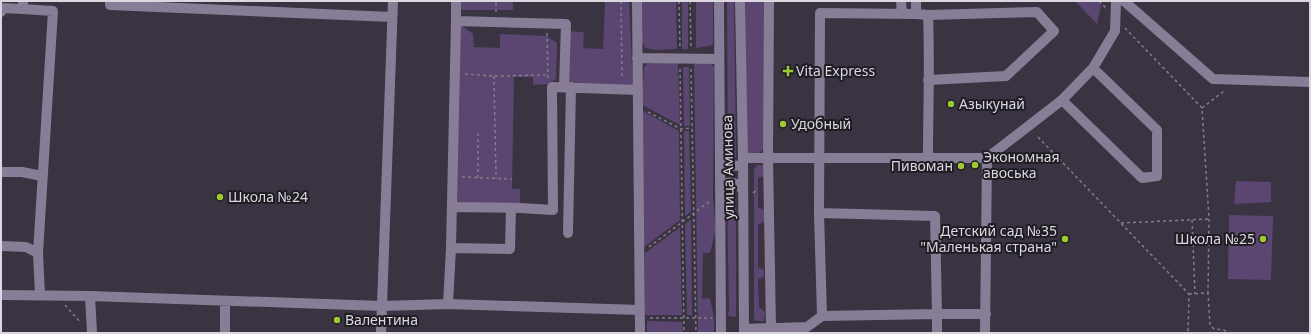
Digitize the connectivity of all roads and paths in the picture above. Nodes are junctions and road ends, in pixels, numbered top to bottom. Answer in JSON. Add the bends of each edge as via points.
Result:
{"nodes":[{"id":1,"x":110,"y":1,"type":"edge"},
{"id":2,"x":393,"y":1,"type":"edge"},
{"id":3,"x":456,"y":1,"type":"edge"},
{"id":4,"x":621,"y":1,"type":"edge"},
{"id":5,"x":637,"y":1,"type":"edge"},
{"id":6,"x":679,"y":1,"type":"edge"},
{"id":7,"x":690,"y":1,"type":"edge"},
{"id":8,"x":719,"y":1,"type":"edge"},
{"id":9,"x":740,"y":1,"type":"edge"},
{"id":10,"x":769,"y":1,"type":"edge"},
{"id":11,"x":901,"y":1,"type":"edge"},
{"id":12,"x":916,"y":1,"type":"edge"},
{"id":13,"x":1116,"y":1,"type":"edge"},
{"id":14,"x":1124,"y":1,"type":"edge"},
{"id":15,"x":23,"y":5,"type":"edge"},
{"id":16,"x":1,"y":12,"type":"edge"},
{"id":17,"x":902,"y":14,"type":"junction"},
{"id":18,"x":916,"y":14,"type":"junction"},
{"id":19,"x":928,"y":15,"type":"junction"},
{"id":20,"x":392,"y":17,"type":"junction"},
{"id":21,"x":1115,"y":18,"type":"junction"},
{"id":22,"x":456,"y":21,"type":"junction"},
{"id":23,"x":547,"y":23,"type":"junction"},
{"id":24,"x":637,"y":58,"type":"junction"},
{"id":25,"x":680,"y":58,"type":"junction"},
{"id":26,"x":691,"y":59,"type":"junction"},
{"id":27,"x":719,"y":59,"type":"junction"},
{"id":28,"x":1093,"y":68,"type":"junction"},
{"id":29,"x":455,"y":73,"type":"junction"},
{"id":30,"x":548,"y":75,"type":"junction"},
{"id":31,"x":494,"y":76,"type":"junction"},
{"id":32,"x":928,"y":80,"type":"junction"},
{"id":33,"x":1310,"y":82,"type":"edge"},
{"id":34,"x":552,"y":87,"type":"junction"},
{"id":35,"x":568,"y":87,"type":"junction"},
{"id":36,"x":622,"y":90,"type":"junction"},
{"id":37,"x":638,"y":90,"type":"junction"},
{"id":38,"x":1224,"y":91,"type":"dead end"},
{"id":39,"x":1062,"y":100,"type":"junction"},
{"id":40,"x":638,"y":106,"type":"junction"},
{"id":41,"x":1202,"y":108,"type":"junction"},
{"id":42,"x":692,"y":128,"type":"junction"},
{"id":43,"x":681,"y":129,"type":"junction"},
{"id":44,"x":478,"y":130,"type":"dead end"},
{"id":45,"x":1038,"y":137,"type":"dead end"},
{"id":46,"x":768,"y":158,"type":"junction"},
{"id":47,"x":820,"y":158,"type":"junction"},
{"id":48,"x":928,"y":158,"type":"junction"},
{"id":49,"x":987,"y":158,"type":"junction"},
{"id":50,"x":1059,"y":159,"type":"junction"},
{"id":51,"x":1024,"y":160,"type":"dead end"},
{"id":52,"x":743,"y":162,"type":"junction"},
{"id":53,"x":720,"y":165,"type":"junction"},
{"id":54,"x":1,"y":172,"type":"edge"},
{"id":55,"x":42,"y":176,"type":"junction"},
{"id":56,"x":453,"y":176,"type":"junction"},
{"id":57,"x":478,"y":178,"type":"junction"},
{"id":58,"x":496,"y":178,"type":"junction"},
{"id":59,"x":512,"y":179,"type":"dead end"},
{"id":60,"x":720,"y":187,"type":"junction"},
{"id":61,"x":743,"y":191,"type":"junction"},
{"id":62,"x":713,"y":199,"type":"dead end"},
{"id":63,"x":452,"y":207,"type":"junction"},
{"id":64,"x":511,"y":208,"type":"junction"},
{"id":65,"x":819,"y":213,"type":"junction"},
{"id":66,"x":694,"y":214,"type":"junction"},
{"id":67,"x":1209,"y":219,"type":"junction"},
{"id":68,"x":1192,"y":220,"type":"junction"},
{"id":69,"x":683,"y":222,"type":"junction"},
{"id":70,"x":1121,"y":224,"type":"junction"},
{"id":71,"x":568,"y":233,"type":"dead end"},
{"id":72,"x":1,"y":246,"type":"edge"},
{"id":73,"x":451,"y":248,"type":"junction"},
{"id":74,"x":38,"y":254,"type":"junction"},
{"id":75,"x":639,"y":254,"type":"junction"},
{"id":76,"x":1208,"y":293,"type":"junction"},
{"id":77,"x":1188,"y":294,"type":"junction"},
{"id":78,"x":1195,"y":294,"type":"junction"},
{"id":79,"x":1,"y":295,"type":"edge"},
{"id":80,"x":40,"y":295,"type":"junction"},
{"id":81,"x":56,"y":295,"type":"junction"},
{"id":82,"x":90,"y":296,"type":"junction"},
{"id":83,"x":225,"y":301,"type":"junction"},
{"id":84,"x":448,"y":304,"type":"junction"},
{"id":85,"x":382,"y":306,"type":"junction"},
{"id":86,"x":640,"y":314,"type":"junction"},
{"id":87,"x":937,"y":314,"type":"junction"},
{"id":88,"x":986,"y":314,"type":"junction"},
{"id":89,"x":822,"y":316,"type":"junction"},
{"id":90,"x":684,"y":318,"type":"junction"},
{"id":91,"x":695,"y":318,"type":"junction"},
{"id":92,"x":714,"y":318,"type":"dead end"},
{"id":93,"x":771,"y":328,"type":"junction"},
{"id":94,"x":89,"y":330,"type":"edge"},
{"id":95,"x":744,"y":331,"type":"edge"},
{"id":96,"x":225,"y":333,"type":"edge"},
{"id":97,"x":381,"y":333,"type":"edge"},
{"id":98,"x":640,"y":333,"type":"edge"},
{"id":99,"x":684,"y":333,"type":"edge"},
{"id":100,"x":696,"y":333,"type":"edge"},
{"id":101,"x":721,"y":333,"type":"edge"},
{"id":102,"x":937,"y":333,"type":"edge"},
{"id":103,"x":985,"y":333,"type":"edge"},
{"id":104,"x":1188,"y":333,"type":"edge"},
{"id":105,"x":1228,"y":333,"type":"edge"}],
"edges":[{"from":1,"to":20,"type":"street","via":[[110,5]]},
{"from":2,"to":20,"type":"street"},
{"from":3,"to":22,"type":"street"},
{"from":4,"to":36,"type":"path"},
{"from":5,"to":24,"type":"street"},
{"from":6,"to":25,"type":"path"},
{"from":7,"to":26,"type":"path"},
{"from":8,"to":27,"type":"street","name":"улица Аминова"},
{"from":9,"to":52,"type":"street","name":"улица Аминова"},
{"from":10,"to":46,"type":"street"},
{"from":11,"to":17,"type":"street"},
{"from":12,"to":18,"type":"street"},
{"from":13,"to":21,"type":"street"},
{"from":14,"to":33,"type":"street","via":[[1213,79]]},
{"from":15,"to":16,"type":"street","via":[[1,8]]},
{"from":15,"to":55,"type":"street","via":[[53,11]]},
{"from":17,"to":18,"type":"street"},
{"from":17,"to":47,"type":"street","via":[[820,13]]},
{"from":18,"to":19,"type":"street"},
{"from":19,"to":32,"type":"street"},
{"from":19,"to":32,"type":"street","via":[[1037,12],[1054,31],[1006,76]]},
{"from":20,"to":85,"type":"street"},
{"from":21,"to":28,"type":"street","via":[[1115,31]]},
{"from":21,"to":41,"type":"path"},
{"from":22,"to":23,"type":"street"},
{"from":22,"to":29,"type":"street"},
{"from":23,"to":30,"type":"path"},
{"from":23,"to":35,"type":"street","via":[[566,24]]},
{"from":24,"to":25,"type":"street"},
{"from":24,"to":37,"type":"street"},
{"from":25,"to":26,"type":"street"},
{"from":25,"to":43,"type":"path"},
{"from":26,"to":27,"type":"street"},
{"from":26,"to":42,"type":"path"},
{"from":27,"to":53,"type":"street","name":"улица Аминова"},
{"from":28,"to":39,"type":"street"},
{"from":28,"to":39,"type":"street","via":[[1157,130],[1157,176],[1142,178]]},
{"from":29,"to":31,"type":"path"},
{"from":29,"to":56,"type":"street"},
{"from":30,"to":31,"type":"path"},
{"from":30,"to":34,"type":"path","via":[[548,86]]},
{"from":31,"to":58,"type":"path"},
{"from":32,"to":48,"type":"street"},
{"from":34,"to":35,"type":"street"},
{"from":34,"to":64,"type":"street","via":[[553,210]]},
{"from":35,"to":36,"type":"street"},
{"from":35,"to":71,"type":"street"},
{"from":36,"to":37,"type":"street"},
{"from":37,"to":40,"type":"street"},
{"from":38,"to":41,"type":"path"},
{"from":39,"to":49,"type":"street"},
{"from":40,"to":43,"type":"path"},
{"from":40,"to":75,"type":"street"},
{"from":41,"to":67,"type":"path"},
{"from":42,"to":43,"type":"path"},
{"from":42,"to":66,"type":"path"},
{"from":43,"to":69,"type":"path"},
{"from":44,"to":57,"type":"path"},
{"from":45,"to":50,"type":"path"},
{"from":46,"to":47,"type":"street"},
{"from":46,"to":52,"type":"street"},
{"from":46,"to":93,"type":"street"},
{"from":47,"to":48,"type":"street"},
{"from":47,"to":65,"type":"street"},
{"from":48,"to":49,"type":"street"},
{"from":49,"to":88,"type":"street"},
{"from":50,"to":51,"type":"path"},
{"from":50,"to":70,"type":"path"},
{"from":52,"to":53,"type":"street"},
{"from":52,"to":61,"type":"street","name":"улица Аминова"},
{"from":53,"to":60,"type":"street","name":"улица Аминова"},
{"from":54,"to":55,"type":"street","via":[[22,172]]},
{"from":55,"to":74,"type":"street"},
{"from":56,"to":57,"type":"path"},
{"from":56,"to":63,"type":"street"},
{"from":57,"to":58,"type":"path"},
{"from":58,"to":59,"type":"path"},
{"from":60,"to":61,"type":"street","via":[[732,182],[739,185]]},
{"from":60,"to":101,"type":"street","name":"улица Аминова"},
{"from":61,"to":95,"type":"street","name":"улица Аминова"},
{"from":62,"to":66,"type":"path"},
{"from":63,"to":64,"type":"street"},
{"from":63,"to":73,"type":"street"},
{"from":64,"to":73,"type":"street","via":[[510,249]]},
{"from":65,"to":87,"type":"street","via":[[935,216]]},
{"from":65,"to":89,"type":"street"},
{"from":66,"to":69,"type":"path"},
{"from":66,"to":91,"type":"path"},
{"from":67,"to":68,"type":"path"},
{"from":67,"to":76,"type":"path"},
{"from":68,"to":70,"type":"path"},
{"from":68,"to":78,"type":"path"},
{"from":69,"to":75,"type":"path"},
{"from":69,"to":90,"type":"path"},
{"from":70,"to":77,"type":"path"},
{"from":72,"to":74,"type":"street","via":[[26,247]]},
{"from":73,"to":84,"type":"street"},
{"from":74,"to":80,"type":"street"},
{"from":75,"to":86,"type":"street"},
{"from":76,"to":78,"type":"path"},
{"from":76,"to":105,"type":"path","via":[[1210,324],[1214,329]]},
{"from":77,"to":78,"type":"path"},
{"from":77,"to":104,"type":"path"},
{"from":79,"to":80,"type":"street"},
{"from":80,"to":81,"type":"street"},
{"from":81,"to":82,"type":"street"},
{"from":81,"to":94,"type":"path"},
{"from":82,"to":83,"type":"street"},
{"from":82,"to":94,"type":"street"},
{"from":83,"to":85,"type":"street"},
{"from":83,"to":96,"type":"street"},
{"from":84,"to":85,"type":"street"},
{"from":84,"to":86,"type":"street"},
{"from":85,"to":97,"type":"street"},
{"from":86,"to":90,"type":"path"},
{"from":86,"to":98,"type":"street"},
{"from":87,"to":88,"type":"street"},
{"from":87,"to":89,"type":"street"},
{"from":87,"to":102,"type":"street"},
{"from":88,"to":103,"type":"street"},
{"from":89,"to":93,"type":"street","via":[[807,327]]},
{"from":90,"to":91,"type":"path"},
{"from":90,"to":99,"type":"path"},
{"from":91,"to":92,"type":"path"},
{"from":91,"to":100,"type":"path"},
{"from":93,"to":95,"type":"street"}]}
